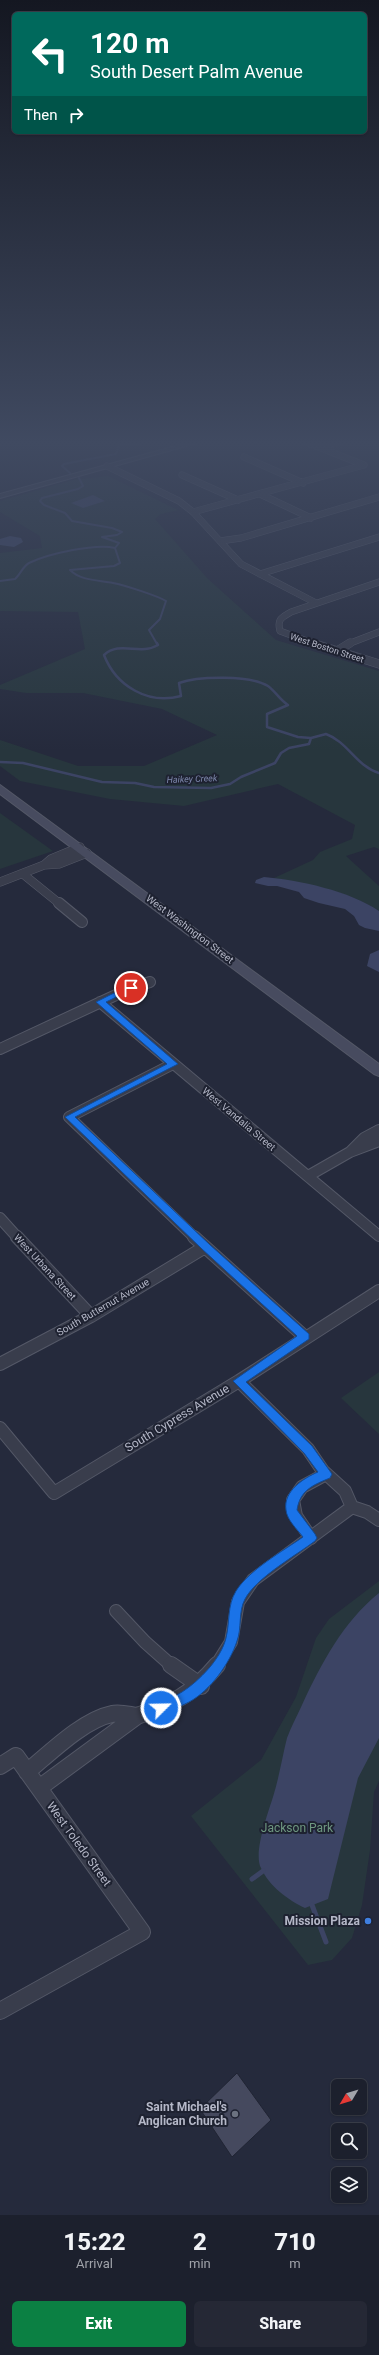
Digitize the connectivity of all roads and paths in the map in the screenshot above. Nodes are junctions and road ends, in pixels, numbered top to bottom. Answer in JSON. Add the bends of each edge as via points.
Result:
{"nodes":[{"id":1,"x":223,"y":544,"type":"edge"},
{"id":2,"x":356,"y":544,"type":"edge"},
{"id":3,"x":260,"y":574,"type":"junction"},
{"id":4,"x":379,"y":582,"type":"edge"},
{"id":5,"x":316,"y":603,"type":"junction"},
{"id":6,"x":379,"y":632,"type":"edge"},
{"id":7,"x":337,"y":651,"type":"junction"},
{"id":8,"x":379,"y":664,"type":"edge"},
{"id":9,"x":0,"y":788,"type":"edge"},
{"id":10,"x":84,"y":850,"type":"junction"},
{"id":11,"x":23,"y":874,"type":"junction"},
{"id":12,"x":0,"y":882,"type":"edge"},
{"id":13,"x":82,"y":922,"type":"dead end"},
{"id":14,"x":150,"y":982,"type":"dead end"},
{"id":15,"x":100,"y":1002,"type":"junction"},
{"id":16,"x":0,"y":1049,"type":"edge"},
{"id":17,"x":173,"y":1064,"type":"junction"},
{"id":18,"x":379,"y":1071,"type":"edge"},
{"id":19,"x":379,"y":1130,"type":"edge"},
{"id":20,"x":379,"y":1141,"type":"edge"},
{"id":21,"x":350,"y":1152,"type":"junction"},
{"id":22,"x":308,"y":1176,"type":"junction"},
{"id":23,"x":0,"y":1218,"type":"edge"},
{"id":24,"x":379,"y":1236,"type":"edge"},
{"id":25,"x":205,"y":1247,"type":"junction"},
{"id":26,"x":379,"y":1291,"type":"edge"},
{"id":27,"x":91,"y":1316,"type":"junction"},
{"id":28,"x":305,"y":1336,"type":"junction"},
{"id":29,"x":0,"y":1364,"type":"edge"},
{"id":30,"x":239,"y":1381,"type":"junction"},
{"id":31,"x":0,"y":1428,"type":"edge"},
{"id":32,"x":326,"y":1474,"type":"junction"},
{"id":33,"x":352,"y":1507,"type":"junction"},
{"id":34,"x":379,"y":1520,"type":"edge"},
{"id":35,"x":311,"y":1538,"type":"junction"},
{"id":36,"x":116,"y":1612,"type":"dead end"},
{"id":37,"x":201,"y":1686,"type":"junction"},
{"id":38,"x":137,"y":1716,"type":"junction"},
{"id":39,"x":0,"y":1766,"type":"edge"},
{"id":40,"x":27,"y":1772,"type":"junction"},
{"id":41,"x":39,"y":1788,"type":"junction"},
{"id":42,"x":0,"y":2011,"type":"edge"}],
"edges":[{"from":1,"to":3,"type":"street","via":[[241,564]]},
{"from":2,"to":3,"type":"street"},
{"from":3,"to":5,"type":"street"},
{"from":4,"to":5,"type":"street"},
{"from":5,"to":7,"type":"street","name":"West Boston Street","via":[[280,618],[280,631]]},
{"from":6,"to":7,"type":"street"},
{"from":7,"to":8,"type":"street","name":"West Boston Street"},
{"from":9,"to":10,"type":"main road","name":"West Washington Street"},
{"from":10,"to":11,"type":"street","via":[[59,864],[44,865]]},
{"from":10,"to":18,"type":"main road","name":"West Washington Street"},
{"from":11,"to":12,"type":"street"},
{"from":11,"to":13,"type":"street"},
{"from":14,"to":15,"type":"street"},
{"from":15,"to":16,"type":"street"},
{"from":15,"to":17,"type":"street","name":"West Vandalia Street"},
{"from":17,"to":22,"type":"street","name":"West Vandalia Street"},
{"from":17,"to":25,"type":"street","via":[[69,1117]]},
{"from":19,"to":21,"type":"street","via":[[364,1138]]},
{"from":20,"to":21,"type":"street"},
{"from":21,"to":22,"type":"street"},
{"from":22,"to":24,"type":"street","name":"West Vandalia Street"},
{"from":23,"to":27,"type":"street","name":"West Urbana Street"},
{"from":25,"to":27,"type":"street","name":"South Butternut Avenue"},
{"from":25,"to":28,"type":"street"},
{"from":26,"to":28,"type":"street","name":"South Cypress Avenue"},
{"from":27,"to":29,"type":"street","name":"South Butternut Avenue"},
{"from":28,"to":30,"type":"street","name":"South Cypress Avenue"},
{"from":30,"to":31,"type":"street","name":"South Cypress Avenue","via":[[54,1492]]},
{"from":30,"to":32,"type":"street","via":[[308,1450]]},
{"from":32,"to":33,"type":"street","via":[[345,1491]]},
{"from":32,"to":35,"type":"street","via":[[312,1480],[295,1493],[293,1500],[292,1510],[295,1518]]},
{"from":33,"to":34,"type":"street","via":[[367,1512]]},
{"from":33,"to":35,"type":"street"},
{"from":35,"to":37,"type":"street","via":[[253,1580],[241,1594],[235,1607],[232,1640],[221,1661]]},
{"from":36,"to":37,"type":"street","via":[[178,1671]]},
{"from":37,"to":38,"type":"street","via":[[185,1698]]},
{"from":38,"to":40,"type":"street","via":[[111,1714],[98,1720]]},
{"from":38,"to":41,"type":"street"},
{"from":39,"to":40,"type":"street","name":"West Toledo Street","via":[[16,1756]]},
{"from":40,"to":41,"type":"street","name":"West Toledo Street"},
{"from":41,"to":42,"type":"street","name":"West Toledo Street","via":[[142,1932]]}]}
